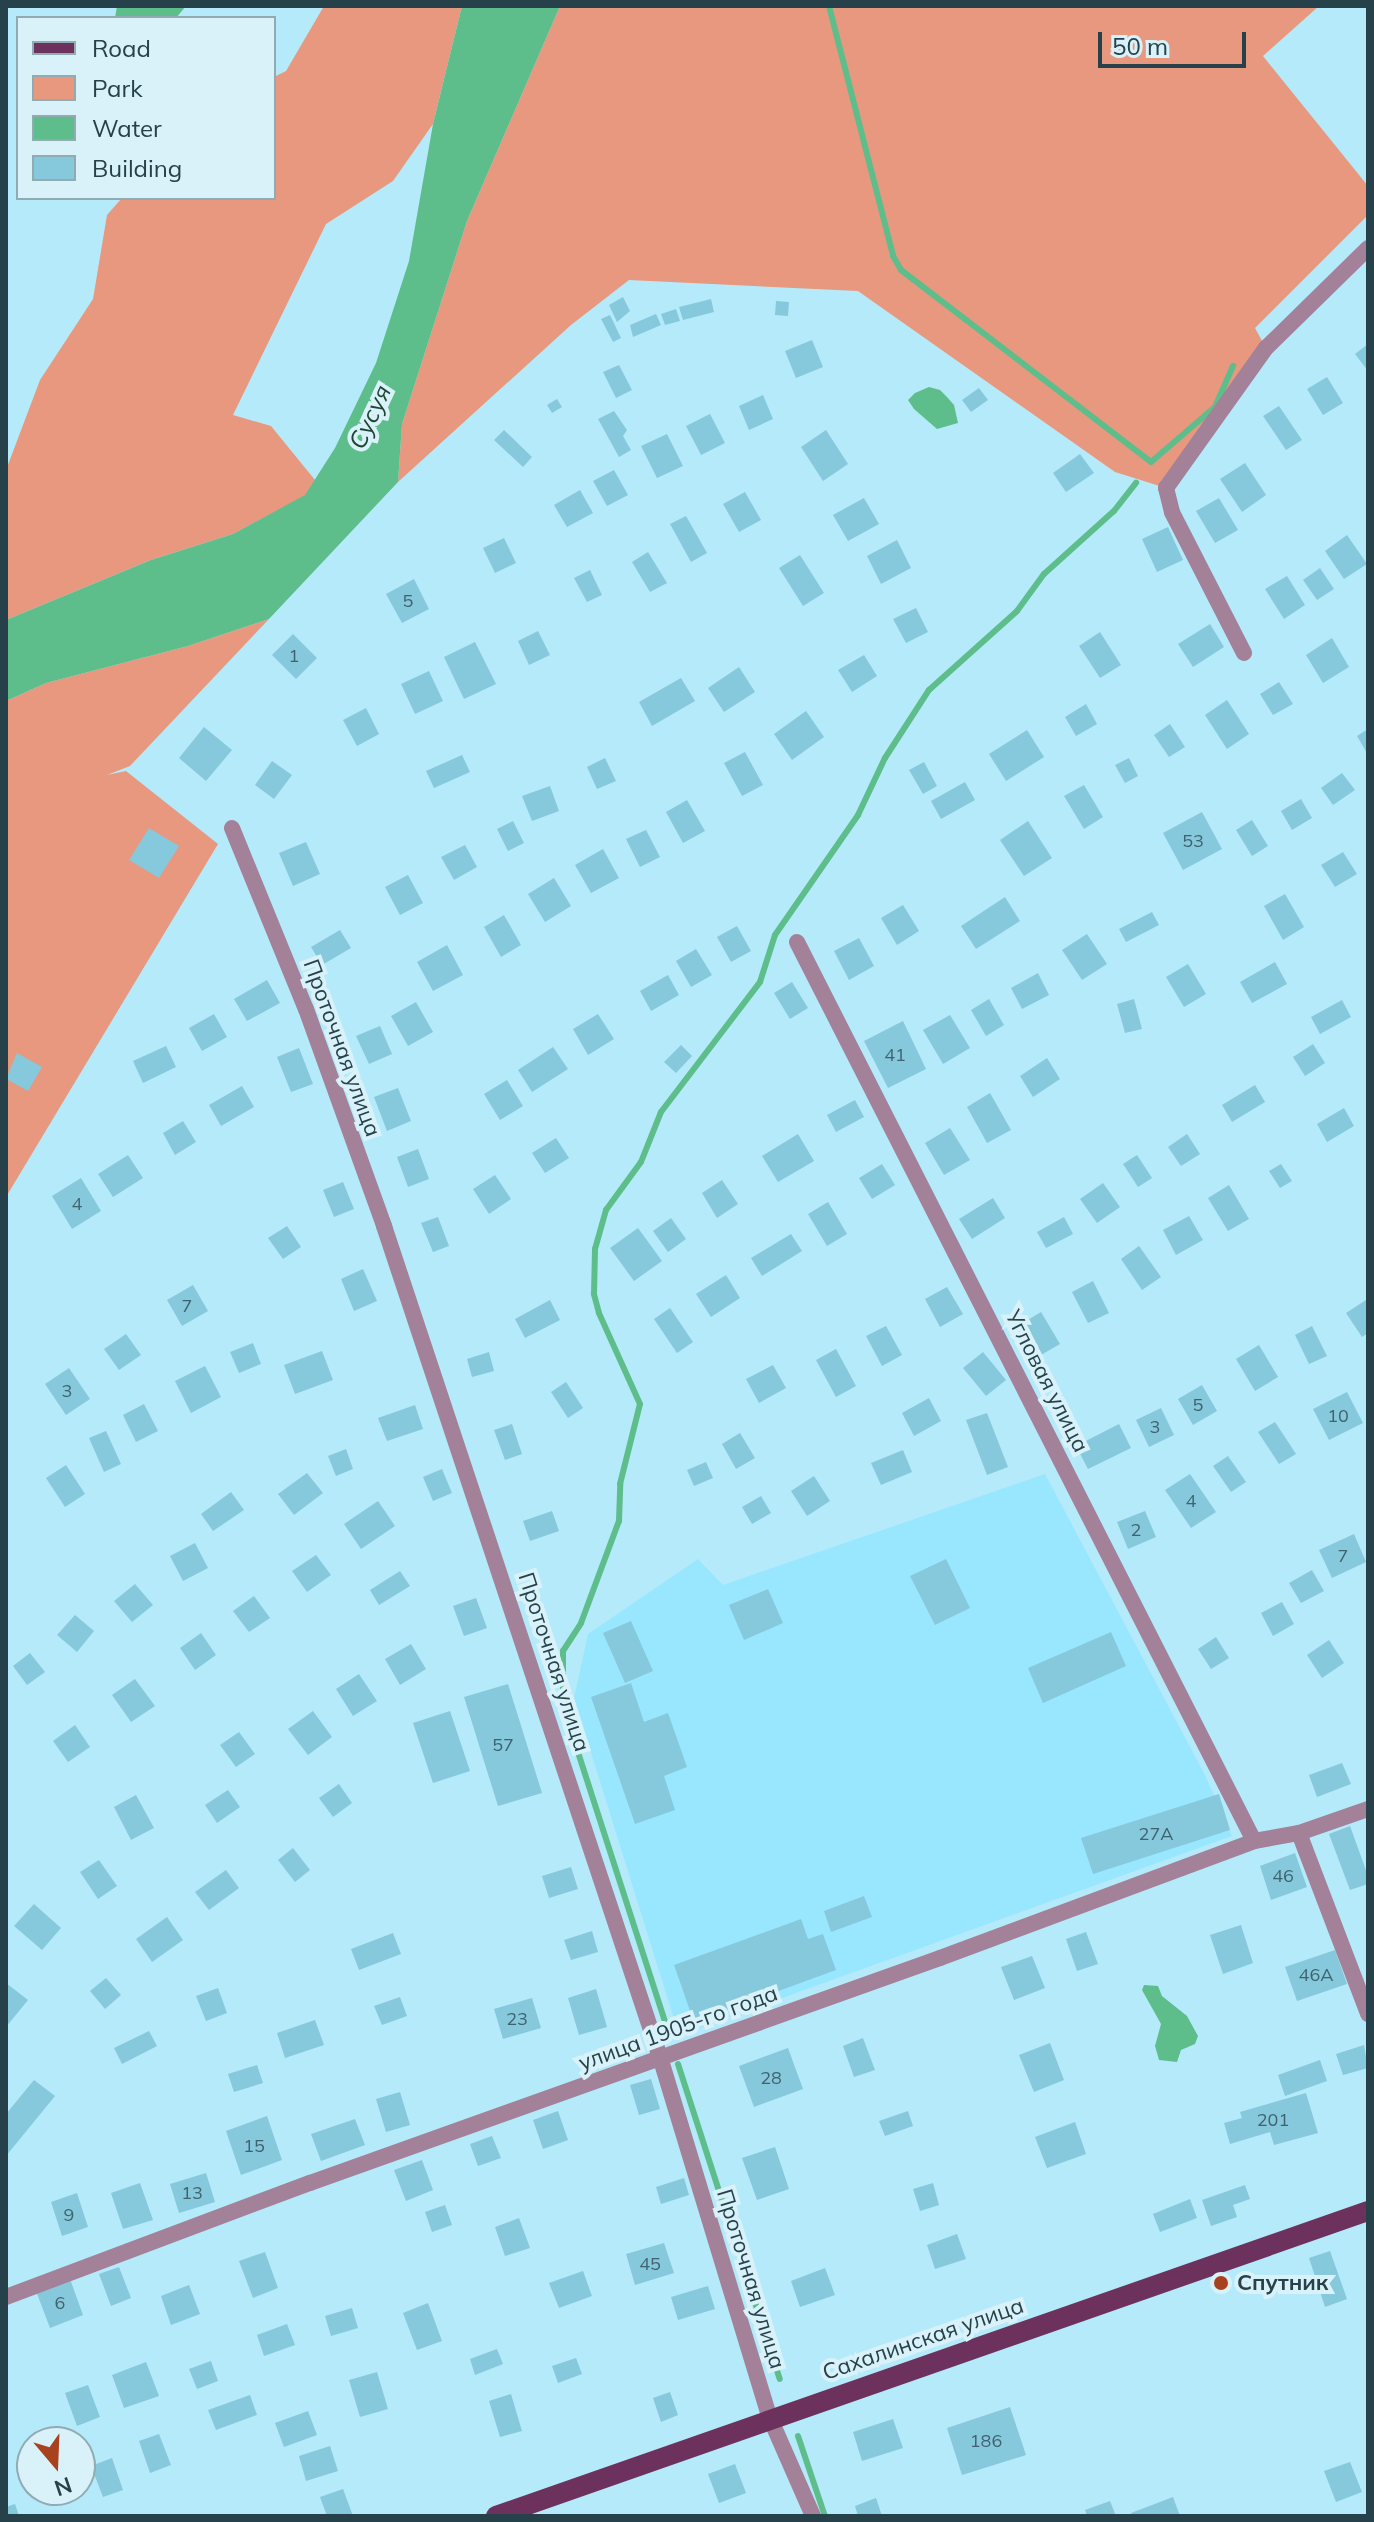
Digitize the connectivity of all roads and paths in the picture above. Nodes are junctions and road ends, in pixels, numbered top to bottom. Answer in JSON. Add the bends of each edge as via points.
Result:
{"nodes":[{"id":1,"x":1368,"y":248,"type":"edge"},
{"id":2,"x":1244,"y":653,"type":"dead end"},
{"id":3,"x":232,"y":828,"type":"dead end"},
{"id":4,"x":797,"y":942,"type":"dead end"},
{"id":5,"x":1368,"y":1809,"type":"edge"},
{"id":6,"x":1299,"y":1833,"type":"junction"},
{"id":7,"x":1254,"y":1841,"type":"junction"},
{"id":8,"x":1368,"y":2014,"type":"edge"},
{"id":9,"x":660,"y":2057,"type":"junction"},
{"id":10,"x":1368,"y":2211,"type":"edge"},
{"id":11,"x":6,"y":2297,"type":"edge"},
{"id":12,"x":770,"y":2418,"type":"junction"},
{"id":13,"x":496,"y":2516,"type":"edge"},
{"id":14,"x":813,"y":2516,"type":"edge"}],
"edges":[{"from":1,"to":2,"type":"street","via":[[1266,348],[1166,488],[1172,512]]},
{"from":3,"to":9,"type":"street","name":"Проточная улица","via":[[306,1009],[384,1226]]},
{"from":4,"to":7,"type":"street","name":"Угловая улица"},
{"from":5,"to":6,"type":"street","name":"улица 1905-го года"},
{"from":6,"to":7,"type":"street","name":"улица 1905-го года"},
{"from":6,"to":8,"type":"street"},
{"from":7,"to":9,"type":"street","name":"улица 1905-го года"},
{"from":9,"to":11,"type":"street","name":"улица 1905-го года"},
{"from":9,"to":12,"type":"street","name":"Проточная улица"},
{"from":10,"to":12,"type":"main road","name":"Сахалинская улица"},
{"from":12,"to":13,"type":"main road","name":"Сахалинская улица"},
{"from":12,"to":14,"type":"street","name":"Проточная улица"}]}
